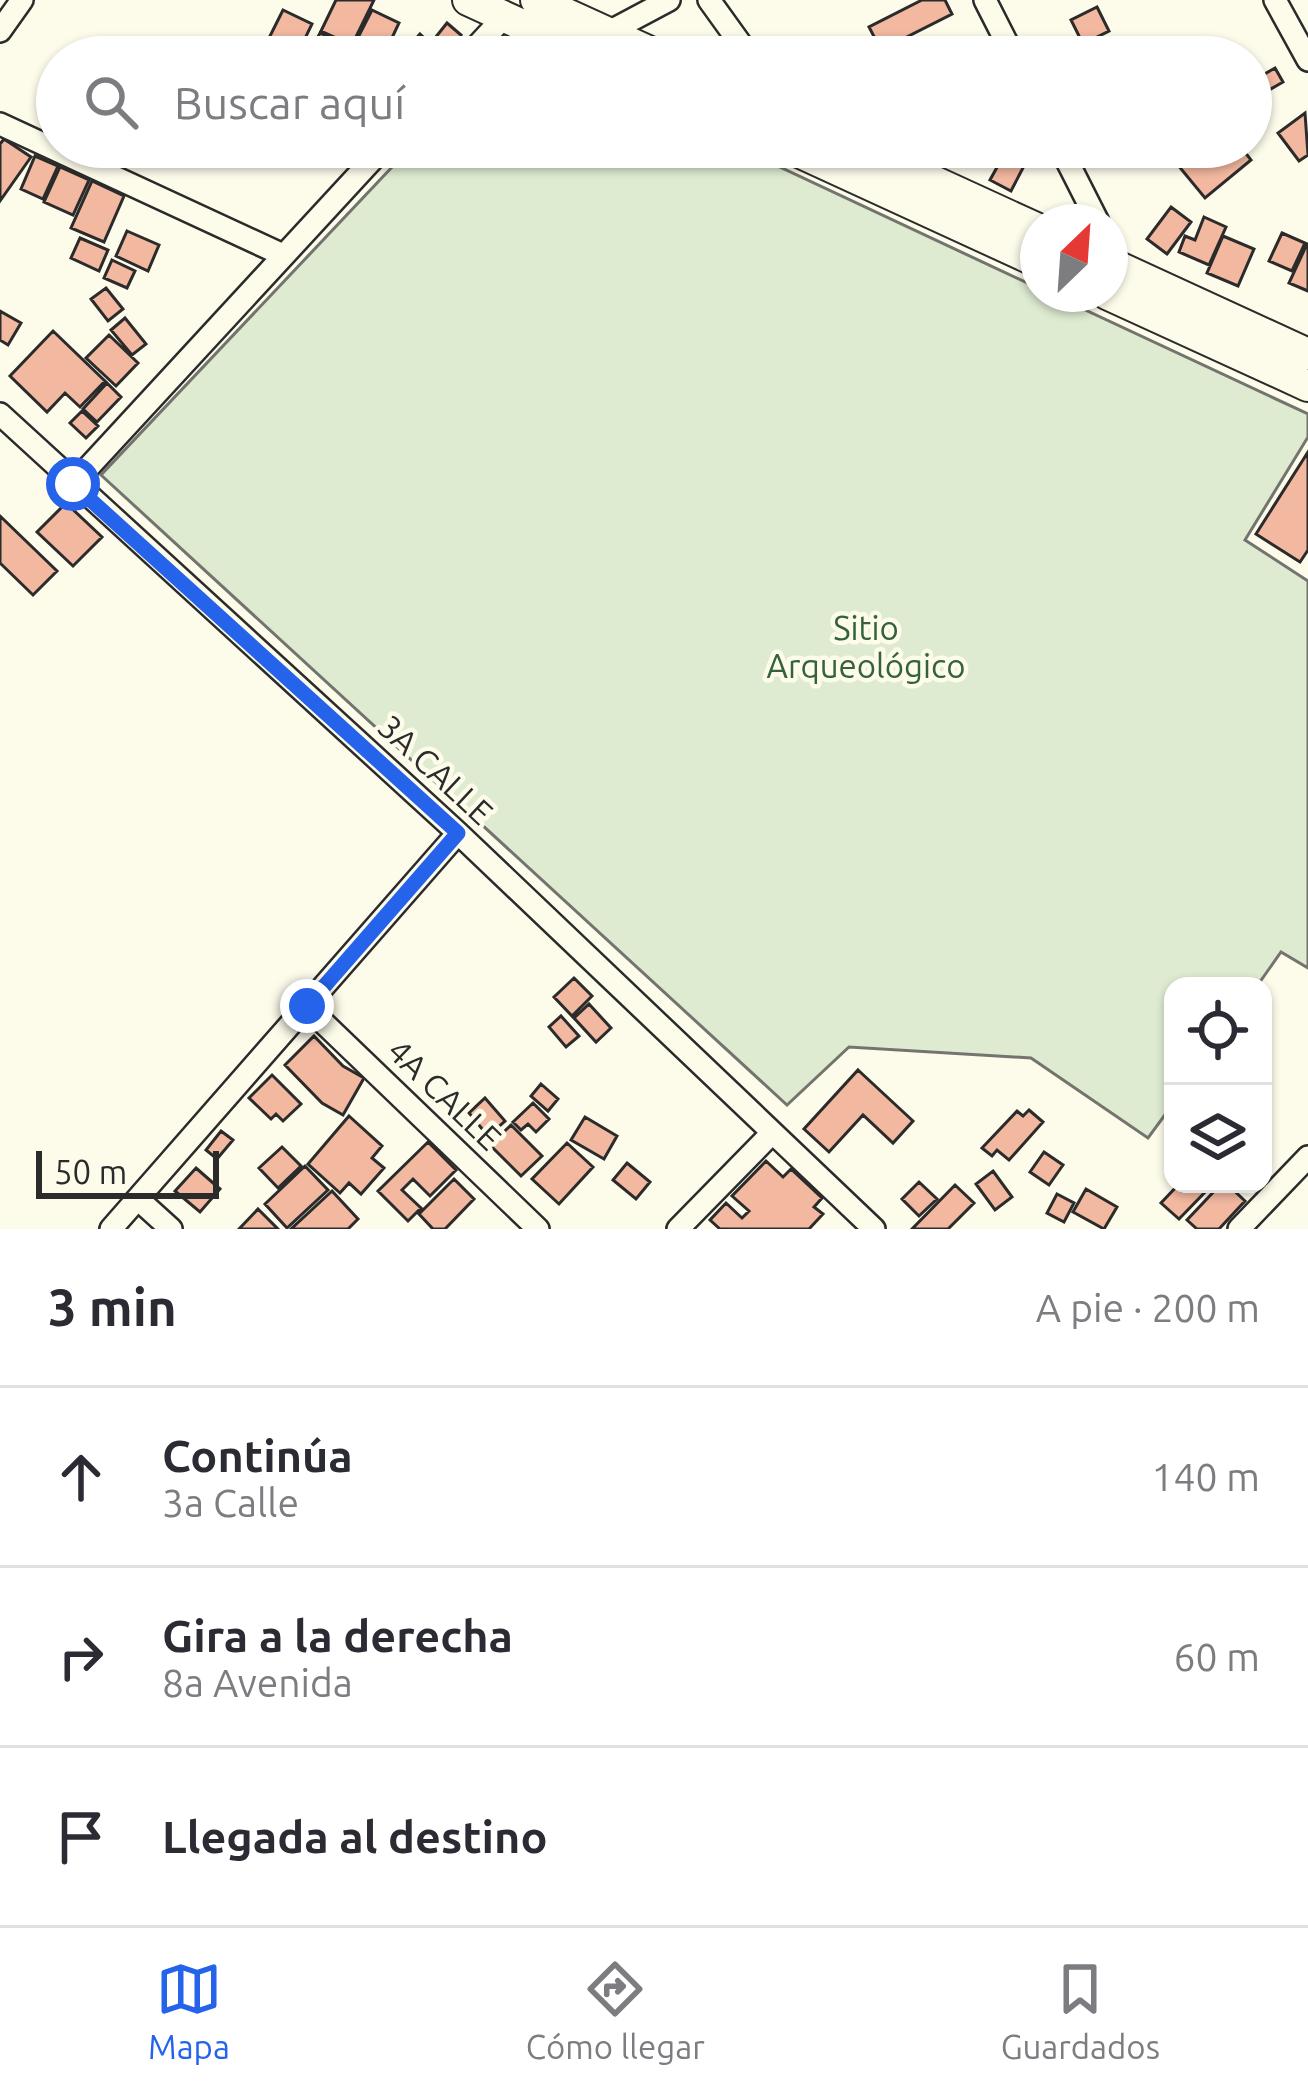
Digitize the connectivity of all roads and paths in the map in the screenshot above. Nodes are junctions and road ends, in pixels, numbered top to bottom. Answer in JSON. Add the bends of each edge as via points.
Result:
{"nodes":[{"id":1,"x":22,"y":0,"type":"edge"},
{"id":2,"x":468,"y":0,"type":"edge"},
{"id":3,"x":536,"y":0,"type":"edge"},
{"id":4,"x":669,"y":0,"type":"edge"},
{"id":5,"x":709,"y":0,"type":"edge"},
{"id":6,"x":985,"y":0,"type":"edge"},
{"id":7,"x":1275,"y":0,"type":"edge"},
{"id":8,"x":504,"y":17,"type":"junction"},
{"id":9,"x":0,"y":32,"type":"edge"},
{"id":10,"x":486,"y":36,"type":"edge"},
{"id":11,"x":569,"y":36,"type":"edge"},
{"id":12,"x":587,"y":36,"type":"edge"},
{"id":13,"x":614,"y":36,"type":"edge"},
{"id":14,"x":735,"y":36,"type":"edge"},
{"id":15,"x":1003,"y":36,"type":"edge"},
{"id":16,"x":1308,"y":60,"type":"edge"},
{"id":17,"x":0,"y":124,"type":"edge"},
{"id":18,"x":36,"y":141,"type":"edge"},
{"id":19,"x":95,"y":168,"type":"edge"},
{"id":20,"x":364,"y":168,"type":"edge"},
{"id":21,"x":834,"y":168,"type":"edge"},
{"id":22,"x":904,"y":168,"type":"edge"},
{"id":23,"x":1071,"y":168,"type":"edge"},
{"id":24,"x":1089,"y":204,"type":"edge"},
{"id":25,"x":1020,"y":222,"type":"edge"},
{"id":26,"x":1020,"y":254,"type":"edge"},
{"id":27,"x":283,"y":255,"type":"junction"},
{"id":28,"x":1128,"y":280,"type":"edge"},
{"id":29,"x":1128,"y":282,"type":"edge"},
{"id":30,"x":1308,"y":354,"type":"edge"},
{"id":31,"x":1308,"y":386,"type":"edge"},
{"id":32,"x":0,"y":414,"type":"edge"},
{"id":33,"x":73,"y":484,"type":"junction"},
{"id":34,"x":458,"y":833,"type":"junction"},
{"id":35,"x":307,"y":1006,"type":"junction"},
{"id":36,"x":771,"y":1134,"type":"junction"},
{"id":37,"x":1308,"y":1156,"type":"edge"},
{"id":38,"x":139,"y":1200,"type":"junction"},
{"id":39,"x":111,"y":1229,"type":"edge"},
{"id":40,"x":171,"y":1229,"type":"edge"},
{"id":41,"x":538,"y":1229,"type":"edge"},
{"id":42,"x":678,"y":1229,"type":"edge"},
{"id":43,"x":874,"y":1229,"type":"edge"},
{"id":44,"x":1239,"y":1229,"type":"edge"}],
"edges":[{"from":1,"to":9,"type":"street"},
{"from":2,"to":8,"type":"main road"},
{"from":3,"to":12,"type":"main road"},
{"from":4,"to":13,"type":"street"},
{"from":5,"to":14,"type":"street"},
{"from":6,"to":15,"type":"street"},
{"from":7,"to":16,"type":"street"},
{"from":8,"to":10,"type":"street"},
{"from":8,"to":11,"type":"main road"},
{"from":17,"to":18,"type":"street"},
{"from":19,"to":27,"type":"street"},
{"from":20,"to":27,"type":"street"},
{"from":21,"to":26,"type":"main road"},
{"from":22,"to":25,"type":"main road"},
{"from":23,"to":24,"type":"street"},
{"from":27,"to":33,"type":"street"},
{"from":28,"to":30,"type":"main road"},
{"from":29,"to":31,"type":"main road"},
{"from":32,"to":33,"type":"street","name":"3A CALLE"},
{"from":33,"to":34,"type":"street","name":"3A CALLE"},
{"from":34,"to":35,"type":"street"},
{"from":34,"to":36,"type":"street","name":"3A CALLE"},
{"from":35,"to":38,"type":"street"},
{"from":35,"to":41,"type":"street","name":"4A CALLE"},
{"from":36,"to":42,"type":"street"},
{"from":36,"to":43,"type":"street","name":"3A CALLE"},
{"from":37,"to":44,"type":"street"},
{"from":38,"to":39,"type":"street"},
{"from":38,"to":40,"type":"street"}]}
